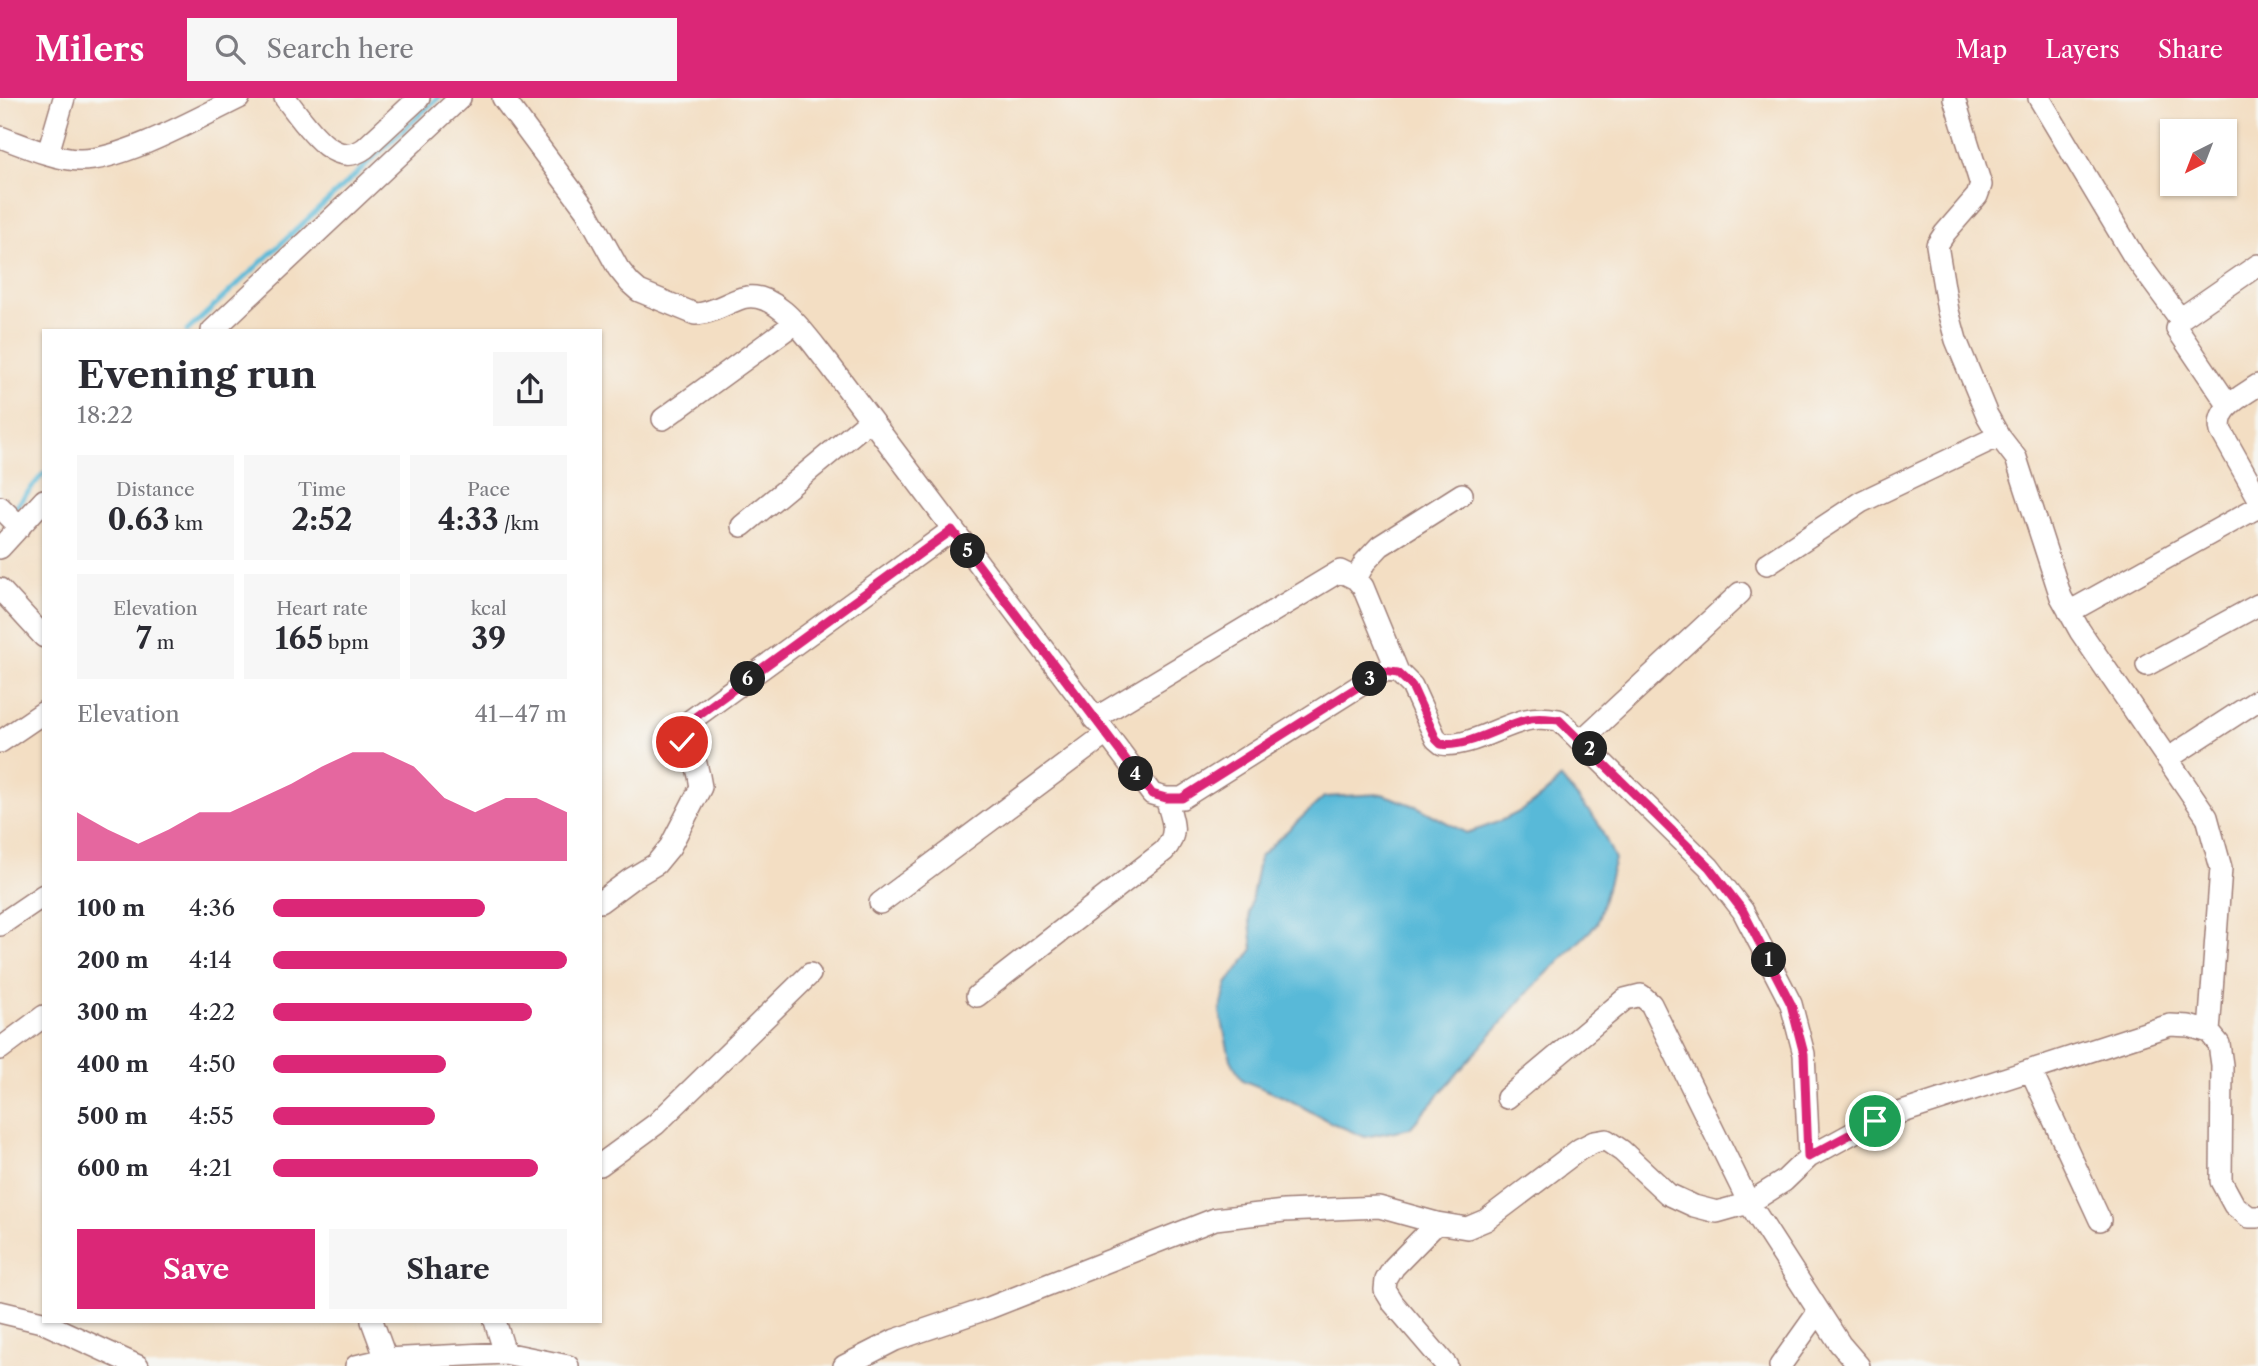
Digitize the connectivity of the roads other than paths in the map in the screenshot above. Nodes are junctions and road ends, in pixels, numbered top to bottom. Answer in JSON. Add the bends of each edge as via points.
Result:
{"nodes":[{"id":1,"x":64,"y":98,"type":"edge"},
{"id":2,"x":240,"y":98,"type":"edge"},
{"id":3,"x":285,"y":98,"type":"edge"},
{"id":4,"x":419,"y":98,"type":"edge"},
{"id":5,"x":460,"y":98,"type":"edge"},
{"id":6,"x":503,"y":98,"type":"edge"},
{"id":7,"x":2039,"y":98,"type":"edge"},
{"id":8,"x":1957,"y":100,"type":"edge"},
{"id":9,"x":0,"y":137,"type":"edge"},
{"id":10,"x":48,"y":153,"type":"junction"},
{"id":11,"x":2258,"y":265,"type":"edge"},
{"id":12,"x":2180,"y":318,"type":"junction"},
{"id":13,"x":795,"y":323,"type":"junction"},
{"id":14,"x":214,"y":329,"type":"edge"},
{"id":15,"x":2258,"y":385,"type":"edge"},
{"id":16,"x":2229,"y":406,"type":"junction"},
{"id":17,"x":663,"y":419,"type":"dead end"},
{"id":18,"x":870,"y":420,"type":"junction"},
{"id":19,"x":1999,"y":436,"type":"junction"},
{"id":20,"x":1462,"y":494,"type":"dead end"},
{"id":21,"x":2258,"y":497,"type":"edge"},
{"id":22,"x":42,"y":501,"type":"edge"},
{"id":23,"x":2258,"y":507,"type":"edge"},
{"id":24,"x":9,"y":516,"type":"edge"},
{"id":25,"x":742,"y":526,"type":"dead end"},
{"id":26,"x":952,"y":530,"type":"junction"},
{"id":27,"x":0,"y":548,"type":"edge"},
{"id":28,"x":1767,"y":564,"type":"dead end"},
{"id":29,"x":1356,"y":579,"type":"junction"},
{"id":30,"x":0,"y":589,"type":"edge"},
{"id":31,"x":1740,"y":593,"type":"dead end"},
{"id":32,"x":2258,"y":605,"type":"edge"},
{"id":33,"x":2069,"y":612,"type":"junction"},
{"id":34,"x":42,"y":634,"type":"edge"},
{"id":35,"x":2147,"y":665,"type":"dead end"},
{"id":36,"x":1398,"y":673,"type":"junction"},
{"id":37,"x":2258,"y":700,"type":"edge"},
{"id":38,"x":42,"y":713,"type":"edge"},
{"id":39,"x":1100,"y":726,"type":"junction"},
{"id":40,"x":1581,"y":740,"type":"junction"},
{"id":41,"x":0,"y":742,"type":"edge"},
{"id":42,"x":2167,"y":759,"type":"junction"},
{"id":43,"x":1166,"y":798,"type":"junction"},
{"id":44,"x":42,"y":896,"type":"edge"},
{"id":45,"x":602,"y":900,"type":"edge"},
{"id":46,"x":880,"y":903,"type":"dead end"},
{"id":47,"x":0,"y":925,"type":"edge"},
{"id":48,"x":810,"y":974,"type":"dead end"},
{"id":49,"x":977,"y":996,"type":"dead end"},
{"id":50,"x":42,"y":1018,"type":"edge"},
{"id":51,"x":2209,"y":1032,"type":"junction"},
{"id":52,"x":0,"y":1049,"type":"edge"},
{"id":53,"x":2031,"y":1071,"type":"junction"},
{"id":54,"x":1507,"y":1098,"type":"dead end"},
{"id":55,"x":1808,"y":1157,"type":"junction"},
{"id":56,"x":602,"y":1164,"type":"edge"},
{"id":57,"x":1749,"y":1203,"type":"junction"},
{"id":58,"x":2100,"y":1220,"type":"dead end"},
{"id":59,"x":2255,"y":1222,"type":"edge"},
{"id":60,"x":1437,"y":1223,"type":"junction"},
{"id":61,"x":1819,"y":1311,"type":"junction"},
{"id":62,"x":0,"y":1312,"type":"edge"},
{"id":63,"x":42,"y":1322,"type":"edge"},
{"id":64,"x":43,"y":1323,"type":"edge"},
{"id":65,"x":373,"y":1323,"type":"edge"},
{"id":66,"x":496,"y":1323,"type":"edge"},
{"id":67,"x":879,"y":1352,"type":"edge"},
{"id":68,"x":505,"y":1353,"type":"junction"},
{"id":69,"x":386,"y":1359,"type":"junction"},
{"id":70,"x":138,"y":1366,"type":"edge"},
{"id":71,"x":356,"y":1366,"type":"edge"},
{"id":72,"x":568,"y":1366,"type":"edge"},
{"id":73,"x":844,"y":1366,"type":"edge"},
{"id":74,"x":1447,"y":1366,"type":"edge"},
{"id":75,"x":1780,"y":1366,"type":"edge"},
{"id":76,"x":1859,"y":1366,"type":"edge"}],
"edges":[{"from":1,"to":10,"type":"street"},
{"from":2,"to":10,"type":"street","via":[[108,157],[78,160]]},
{"from":3,"to":4,"type":"street","via":[[321,142],[347,156],[365,148]]},
{"from":5,"to":14,"type":"street"},
{"from":6,"to":13,"type":"street","via":[[586,210],[618,268],[639,291],[695,314],[760,296]]},
{"from":7,"to":12,"type":"street","via":[[2133,255]]},
{"from":8,"to":19,"type":"street","via":[[1981,185],[1937,245],[1956,340]]},
{"from":9,"to":10,"type":"street"},
{"from":11,"to":12,"type":"street"},
{"from":12,"to":16,"type":"street","via":[[2177,329]]},
{"from":13,"to":17,"type":"street"},
{"from":13,"to":18,"type":"street"},
{"from":15,"to":16,"type":"street"},
{"from":16,"to":21,"type":"street","via":[[2220,417],[2221,431]]},
{"from":18,"to":25,"type":"street"},
{"from":18,"to":26,"type":"street"},
{"from":19,"to":28,"type":"street","via":[[1861,502]]},
{"from":19,"to":33,"type":"street","via":[[2016,458]]},
{"from":20,"to":29,"type":"street","via":[[1380,546]]},
{"from":22,"to":24,"type":"street"},
{"from":23,"to":33,"type":"street"},
{"from":24,"to":27,"type":"street"},
{"from":26,"to":39,"type":"street"},
{"from":26,"to":45,"type":"street","via":[[683,726],[682,742],[695,761],[701,788],[656,864]]},
{"from":29,"to":36,"type":"street"},
{"from":29,"to":39,"type":"street","via":[[1340,571],[1333,574]]},
{"from":30,"to":34,"type":"street"},
{"from":31,"to":40,"type":"street"},
{"from":32,"to":35,"type":"street"},
{"from":33,"to":42,"type":"street"},
{"from":36,"to":40,"type":"street","via":[[1412,686],[1441,744],[1545,718],[1559,720]]},
{"from":36,"to":43,"type":"street","via":[[1383,671],[1182,798]]},
{"from":37,"to":42,"type":"street"},
{"from":38,"to":41,"type":"street"},
{"from":39,"to":43,"type":"street","via":[[1152,794]]},
{"from":39,"to":46,"type":"street"},
{"from":40,"to":55,"type":"street","via":[[1709,867],[1743,911],[1791,1004],[1804,1054]]},
{"from":42,"to":51,"type":"street","via":[[2207,817],[2221,868]]},
{"from":43,"to":49,"type":"street","via":[[1174,825],[1172,841],[1164,851]]},
{"from":44,"to":47,"type":"street"},
{"from":48,"to":56,"type":"street","via":[[656,1124]]},
{"from":50,"to":52,"type":"street"},
{"from":51,"to":53,"type":"street","via":[[2170,1026]]},
{"from":51,"to":59,"type":"street","via":[[2219,1044],[2222,1065],[2221,1181],[2234,1205]]},
{"from":53,"to":55,"type":"street","via":[[1875,1121]]},
{"from":53,"to":58,"type":"street"},
{"from":54,"to":57,"type":"street","via":[[1625,999],[1642,995],[1651,1004]]},
{"from":55,"to":57,"type":"street","via":[[1784,1181]]},
{"from":57,"to":60,"type":"street","via":[[1717,1212],[1694,1206],[1668,1194],[1606,1140],[1580,1149],[1486,1220],[1467,1228]]},
{"from":57,"to":61,"type":"street"},
{"from":60,"to":67,"type":"street","via":[[1378,1207],[1215,1219]]},
{"from":60,"to":74,"type":"street","via":[[1394,1267],[1385,1280],[1385,1290]]},
{"from":61,"to":75,"type":"street"},
{"from":61,"to":76,"type":"street"},
{"from":62,"to":63,"type":"street"},
{"from":64,"to":70,"type":"street"},
{"from":65,"to":69,"type":"street"},
{"from":66,"to":68,"type":"street"},
{"from":67,"to":73,"type":"street"},
{"from":68,"to":69,"type":"street"},
{"from":68,"to":72,"type":"street"},
{"from":69,"to":71,"type":"street"}]}
